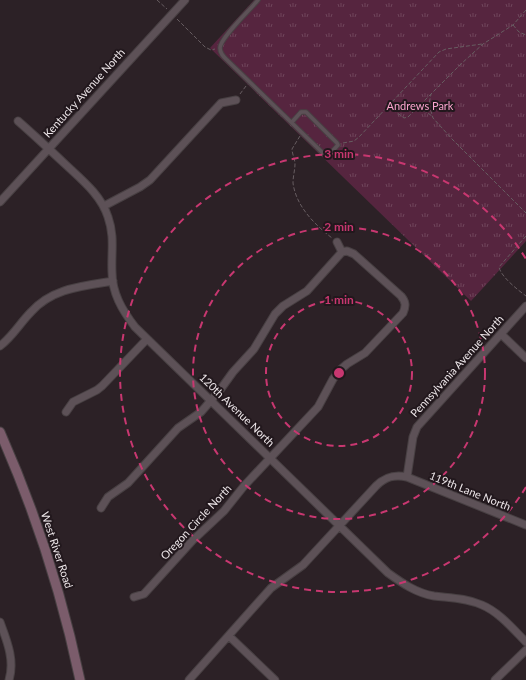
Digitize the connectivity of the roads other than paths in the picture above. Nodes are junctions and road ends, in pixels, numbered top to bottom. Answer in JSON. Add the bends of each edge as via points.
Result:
{"nodes":[{"id":1,"x":185,"y":0,"type":"edge"},
{"id":2,"x":258,"y":0,"type":"edge"},
{"id":3,"x":236,"y":100,"type":"road end"},
{"id":4,"x":18,"y":121,"type":"dead end"},
{"id":5,"x":292,"y":122,"type":"junction"},
{"id":6,"x":49,"y":148,"type":"junction"},
{"id":7,"x":0,"y":202,"type":"edge"},
{"id":8,"x":104,"y":206,"type":"junction"},
{"id":9,"x":337,"y":242,"type":"road end"},
{"id":10,"x":342,"y":252,"type":"junction"},
{"id":11,"x":113,"y":281,"type":"junction"},
{"id":12,"x":526,"y":306,"type":"edge"},
{"id":13,"x":501,"y":334,"type":"junction"},
{"id":14,"x":147,"y":339,"type":"junction"},
{"id":15,"x":0,"y":346,"type":"edge"},
{"id":16,"x":526,"y":358,"type":"edge"},
{"id":17,"x":211,"y":401,"type":"junction"},
{"id":18,"x":66,"y":412,"type":"dead end"},
{"id":19,"x":0,"y":432,"type":"edge"},
{"id":20,"x":271,"y":458,"type":"junction"},
{"id":21,"x":407,"y":476,"type":"junction"},
{"id":22,"x":100,"y":508,"type":"dead end"},
{"id":23,"x":526,"y":525,"type":"edge"},
{"id":24,"x":340,"y":526,"type":"junction"},
{"id":25,"x":134,"y":597,"type":"dead end"},
{"id":26,"x":0,"y":622,"type":"edge"},
{"id":27,"x":229,"y":636,"type":"junction"},
{"id":28,"x":526,"y":642,"type":"edge"},
{"id":29,"x":526,"y":650,"type":"edge"},
{"id":30,"x":9,"y":680,"type":"edge"},
{"id":31,"x":80,"y":680,"type":"edge"},
{"id":32,"x":189,"y":680,"type":"edge"},
{"id":33,"x":276,"y":680,"type":"edge"},
{"id":34,"x":495,"y":680,"type":"edge"}],
"edges":[{"from":1,"to":6,"type":"street","name":"Kentucky Avenue North"},
{"from":2,"to":5,"type":"lane","via":[[224,38],[220,49],[223,56]]},
{"from":3,"to":8,"type":"street","via":[[220,103],[150,180]]},
{"from":4,"to":6,"type":"street","name":"120th Avenue North"},
{"from":5,"to":5,"type":"lane","via":[[301,112],[306,112],[338,144],[327,157]]},
{"from":6,"to":7,"type":"street","name":"Kentucky Avenue North"},
{"from":6,"to":8,"type":"street","name":"120th Avenue North","via":[[90,188]]},
{"from":8,"to":11,"type":"street","name":"120th Avenue North","via":[[113,238]]},
{"from":9,"to":10,"type":"street"},
{"from":10,"to":17,"type":"street","via":[[306,291],[275,314],[254,349]]},
{"from":10,"to":20,"type":"street","name":"Oregon Circle North","via":[[354,254],[401,296],[406,307],[365,353],[340,370],[318,407]]},
{"from":11,"to":14,"type":"street","name":"120th Avenue North","via":[[117,298],[127,317]]},
{"from":11,"to":15,"type":"street","via":[[63,290],[45,298],[29,313],[11,338]]},
{"from":12,"to":13,"type":"street","name":"Pennsylvania Avenue North"},
{"from":13,"to":16,"type":"street"},
{"from":13,"to":21,"type":"street","name":"Pennsylvania Avenue North","via":[[417,427]]},
{"from":14,"to":17,"type":"street","name":"120th Avenue North"},
{"from":14,"to":18,"type":"street","via":[[102,386],[73,402]]},
{"from":17,"to":20,"type":"street","name":"120th Avenue North"},
{"from":17,"to":22,"type":"street","via":[[195,417],[178,428],[128,483],[108,497]]},
{"from":19,"to":31,"type":"main road","name":"West River Road","via":[[33,513],[48,558]]},
{"from":20,"to":24,"type":"street","name":"120th Avenue North"},
{"from":20,"to":25,"type":"street","name":"Oregon Circle North","via":[[144,594]]},
{"from":21,"to":23,"type":"street","name":"119th Lane North"},
{"from":21,"to":24,"type":"street","via":[[396,475],[380,482]]},
{"from":24,"to":27,"type":"street","via":[[303,565],[271,588]]},
{"from":24,"to":28,"type":"street","name":"120th Avenue North","via":[[398,581],[433,596],[483,605],[499,616]]},
{"from":26,"to":30,"type":"street","via":[[11,655]]},
{"from":27,"to":32,"type":"street"},
{"from":27,"to":33,"type":"street"},
{"from":29,"to":34,"type":"street"}]}
